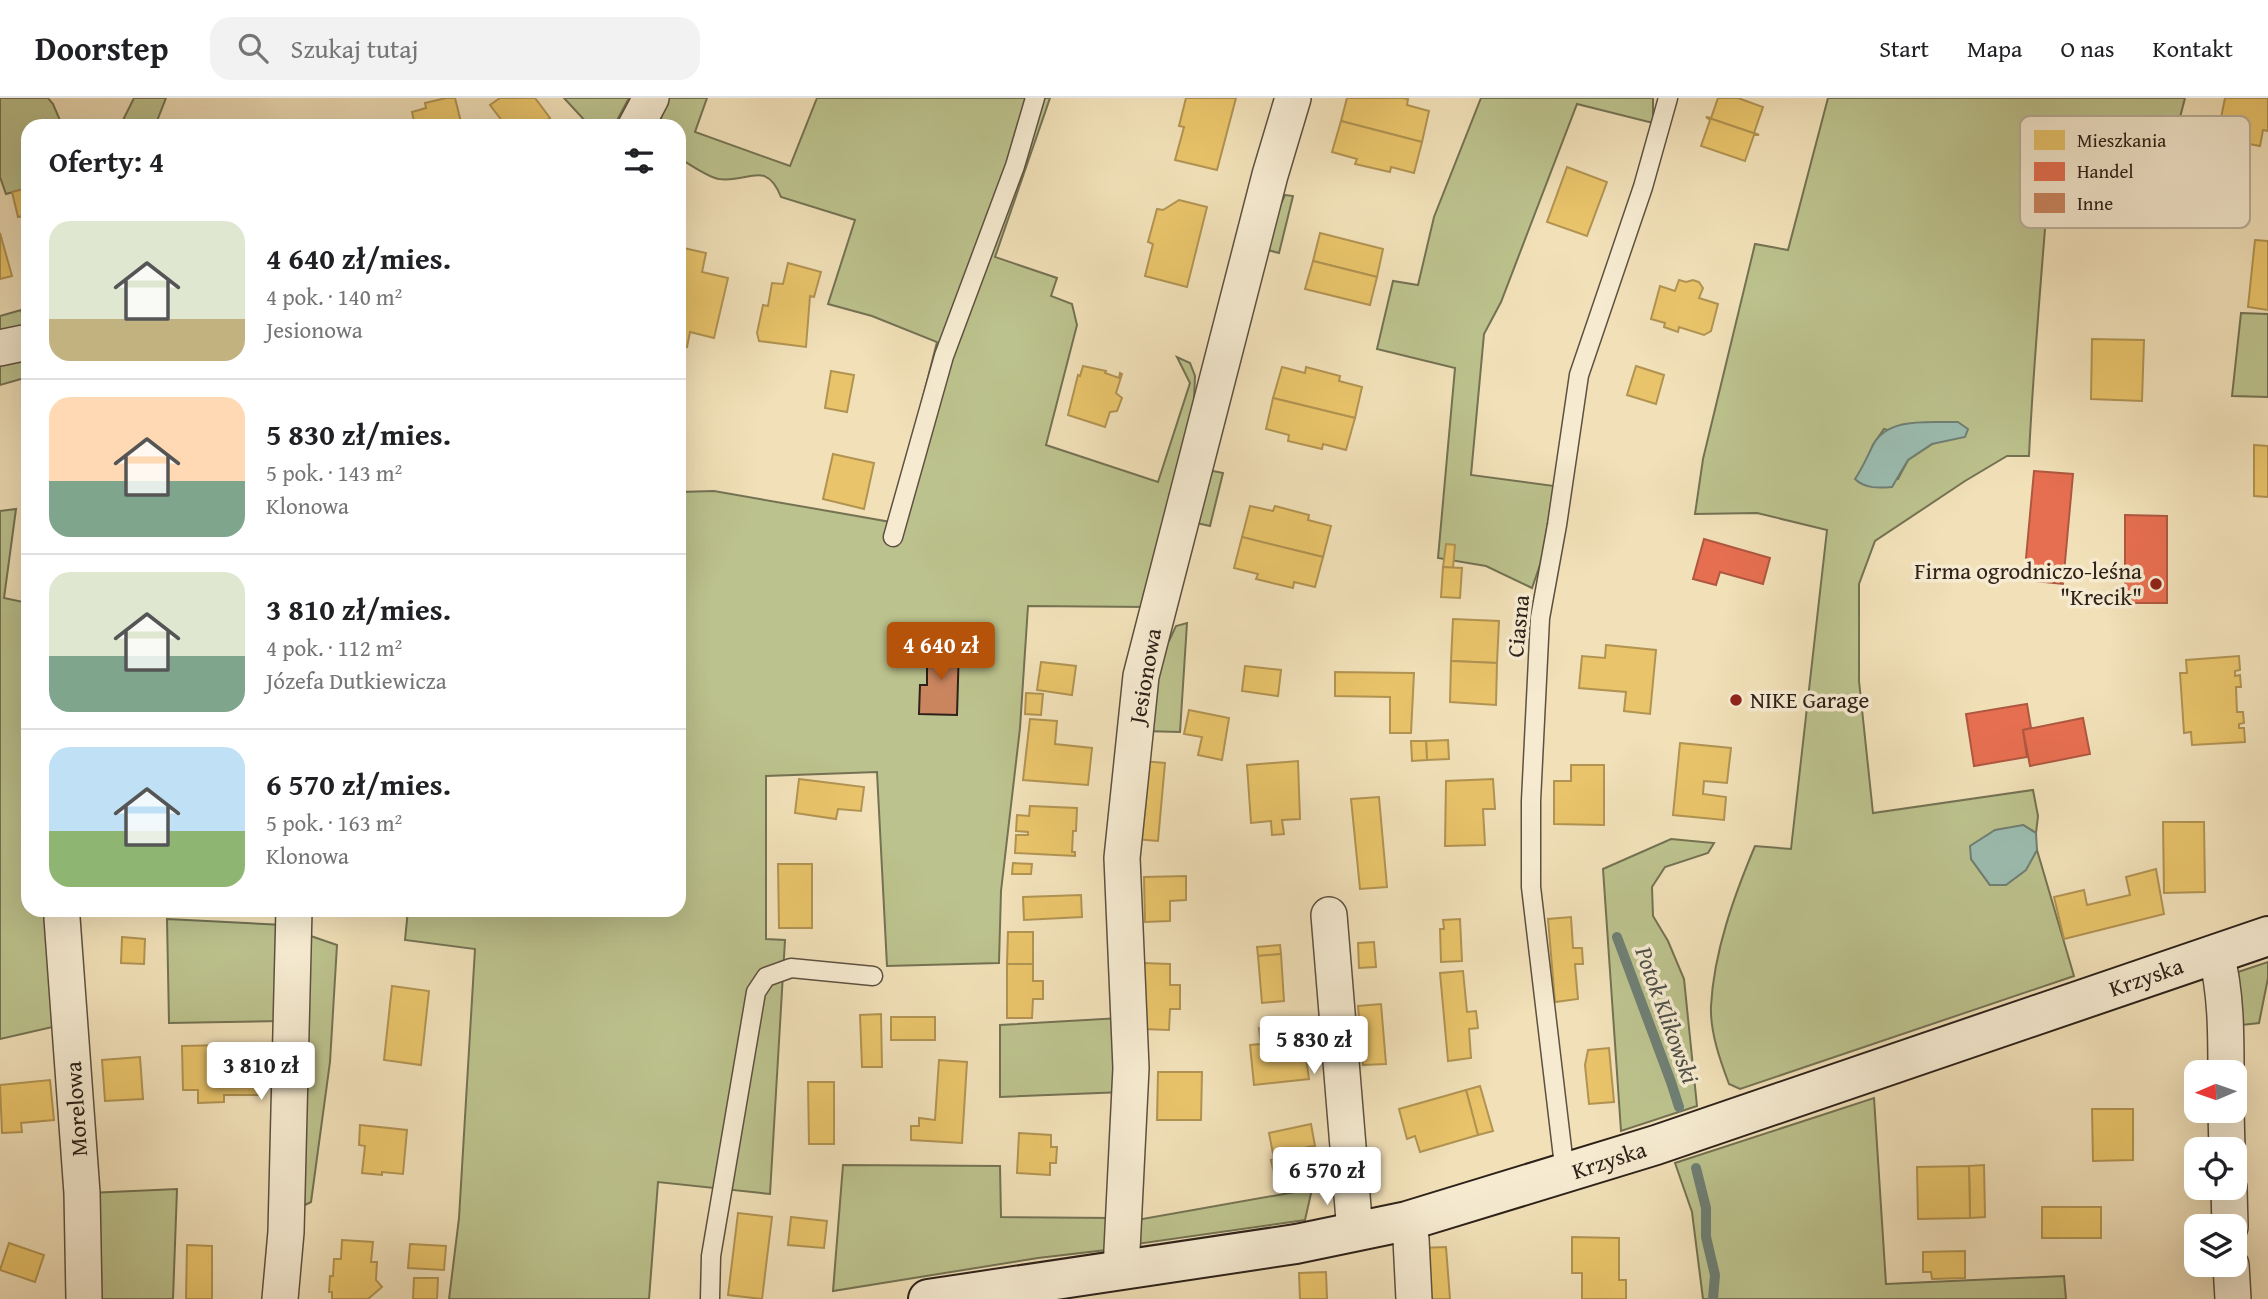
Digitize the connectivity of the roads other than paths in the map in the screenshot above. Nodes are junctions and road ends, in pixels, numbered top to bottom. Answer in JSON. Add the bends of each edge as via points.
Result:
{"nodes":[{"id":1,"x":651,"y":98,"type":"edge"},
{"id":2,"x":1035,"y":98,"type":"edge"},
{"id":3,"x":1293,"y":98,"type":"edge"},
{"id":4,"x":1668,"y":98,"type":"edge"},
{"id":5,"x":640,"y":119,"type":"edge"},
{"id":6,"x":21,"y":344,"type":"edge"},
{"id":7,"x":0,"y":348,"type":"edge"},
{"id":8,"x":892,"y":537,"type":"dead end"},
{"id":9,"x":1329,"y":915,"type":"dead end"},
{"id":10,"x":293,"y":917,"type":"edge"},
{"id":11,"x":62,"y":918,"type":"dead end"},
{"id":12,"x":2268,"y":936,"type":"edge"},
{"id":13,"x":2216,"y":953,"type":"junction"},
{"id":14,"x":873,"y":976,"type":"dead end"},
{"id":15,"x":2226,"y":1060,"type":"edge"},
{"id":16,"x":1565,"y":1174,"type":"junction"},
{"id":17,"x":1407,"y":1221,"type":"junction"},
{"id":18,"x":1355,"y":1231,"type":"junction"},
{"id":19,"x":1121,"y":1270,"type":"junction"},
{"id":20,"x":2232,"y":1277,"type":"edge"},
{"id":21,"x":85,"y":1299,"type":"edge"},
{"id":22,"x":280,"y":1299,"type":"edge"},
{"id":23,"x":710,"y":1299,"type":"edge"},
{"id":24,"x":928,"y":1299,"type":"edge"},
{"id":25,"x":1414,"y":1299,"type":"edge"},
{"id":26,"x":2233,"y":1299,"type":"edge"}],
"edges":[{"from":1,"to":5,"type":"street"},
{"from":2,"to":8,"type":"lane","via":[[1015,166],[944,356]]},
{"from":3,"to":19,"type":"street","name":"Jesionowa","via":[[1141,676],[1122,858],[1131,1068]]},
{"from":4,"to":16,"type":"lane","name":"Ciasna","via":[[1643,187],[1579,374],[1540,618],[1531,887]]},
{"from":6,"to":7,"type":"street"},
{"from":9,"to":18,"type":"street"},
{"from":10,"to":22,"type":"street","via":[[286,1232]]},
{"from":11,"to":21,"type":"street","name":"Morelowa"},
{"from":12,"to":13,"type":"street","name":"Krzyska"},
{"from":13,"to":15,"type":"street","via":[[2226,1012]]},
{"from":13,"to":16,"type":"street","name":"Krzyska"},
{"from":14,"to":23,"type":"lane","via":[[791,968],[766,977],[756,992],[711,1256]]},
{"from":16,"to":17,"type":"street","name":"Krzyska"},
{"from":17,"to":18,"type":"street","name":"Krzyska"},
{"from":17,"to":25,"type":"street"},
{"from":18,"to":19,"type":"street","name":"Krzyska"},
{"from":19,"to":24,"type":"street","name":"Krzyska"},
{"from":20,"to":26,"type":"street"}]}
